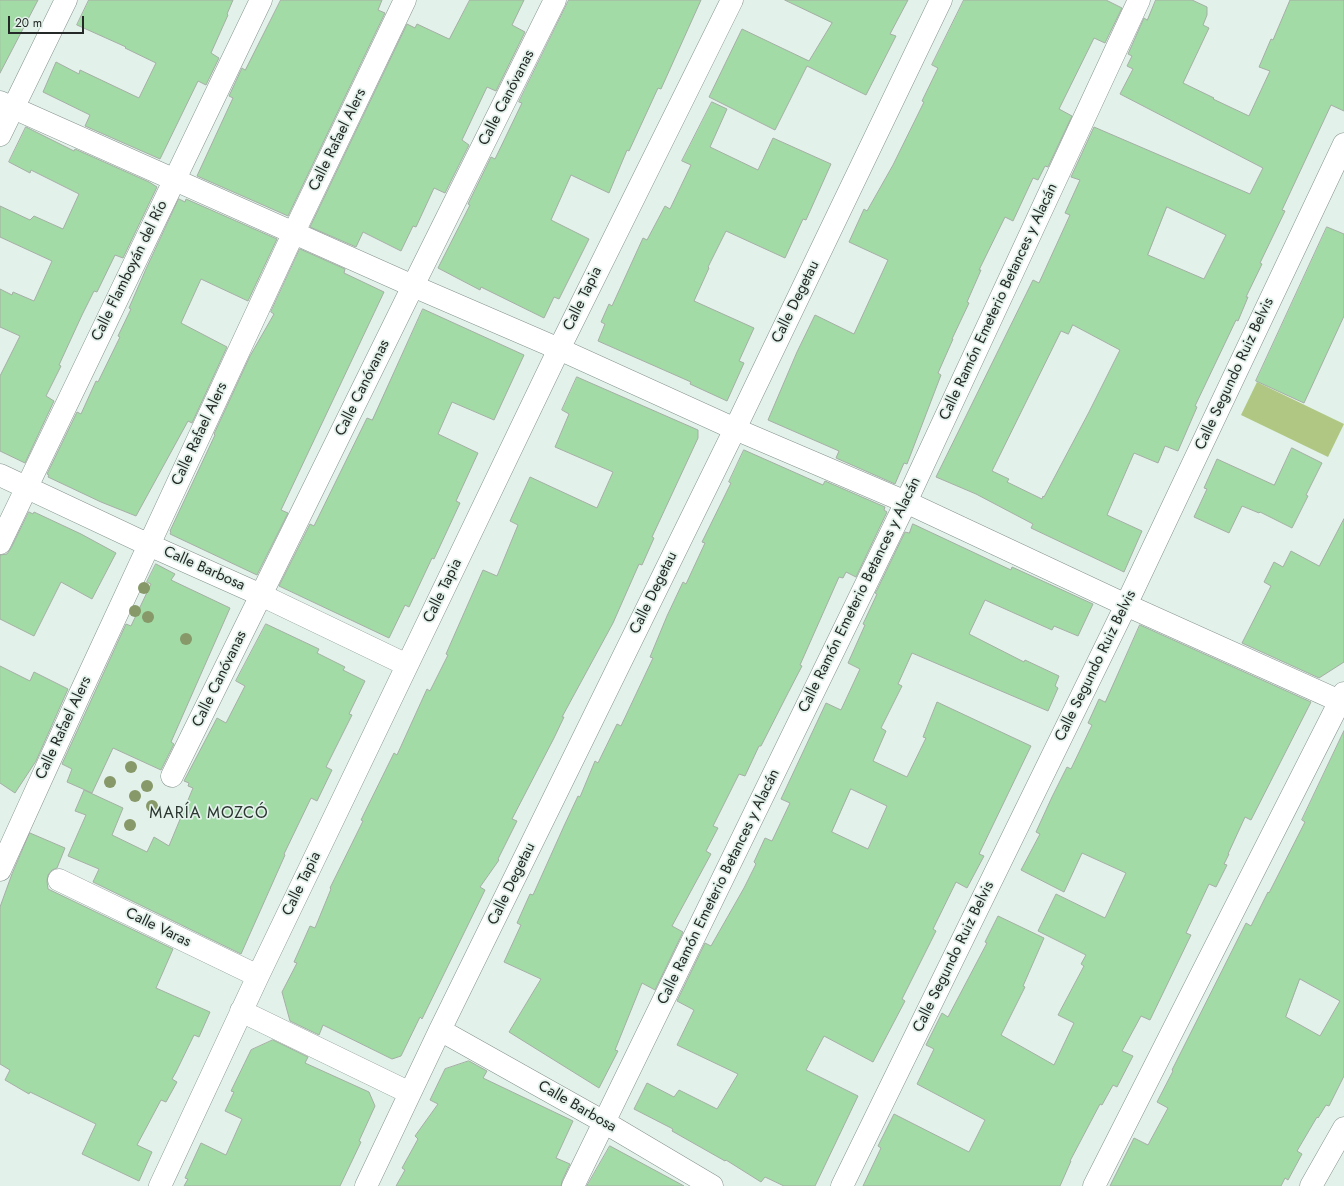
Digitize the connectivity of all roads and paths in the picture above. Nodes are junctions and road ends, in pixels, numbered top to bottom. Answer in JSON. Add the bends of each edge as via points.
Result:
{"nodes":[{"id":1,"x":66,"y":0,"type":"edge"},
{"id":2,"x":261,"y":0,"type":"edge"},
{"id":3,"x":405,"y":0,"type":"edge"},
{"id":4,"x":555,"y":0,"type":"edge"},
{"id":5,"x":732,"y":0,"type":"edge"},
{"id":6,"x":941,"y":0,"type":"edge"},
{"id":7,"x":1139,"y":0,"type":"edge"},
{"id":8,"x":6,"y":105,"type":"edge"},
{"id":9,"x":0,"y":135,"type":"edge"},
{"id":10,"x":1344,"y":144,"type":"edge"},
{"id":11,"x":174,"y":180,"type":"junction"},
{"id":12,"x":294,"y":232,"type":"junction"},
{"id":13,"x":413,"y":286,"type":"junction"},
{"id":14,"x":559,"y":349,"type":"junction"},
{"id":15,"x":735,"y":429,"type":"junction"},
{"id":16,"x":0,"y":474,"type":"edge"},
{"id":17,"x":26,"y":487,"type":"junction"},
{"id":18,"x":906,"y":502,"type":"junction"},
{"id":19,"x":0,"y":543,"type":"edge"},
{"id":20,"x":149,"y":545,"type":"junction"},
{"id":21,"x":261,"y":595,"type":"junction"},
{"id":22,"x":1126,"y":605,"type":"junction"},
{"id":23,"x":407,"y":665,"type":"junction"},
{"id":24,"x":1343,"y":699,"type":"edge"},
{"id":25,"x":172,"y":776,"type":"dead end"},
{"id":26,"x":0,"y":870,"type":"edge"},
{"id":27,"x":59,"y":880,"type":"dead end"},
{"id":28,"x":258,"y":976,"type":"junction"},
{"id":29,"x":241,"y":1011,"type":"junction"},
{"id":30,"x":440,"y":1030,"type":"junction"},
{"id":31,"x":410,"y":1093,"type":"junction"},
{"id":32,"x":604,"y":1122,"type":"junction"},
{"id":33,"x":1344,"y":1128,"type":"edge"},
{"id":34,"x":160,"y":1186,"type":"edge"},
{"id":35,"x":366,"y":1186,"type":"edge"},
{"id":36,"x":573,"y":1186,"type":"edge"},
{"id":37,"x":712,"y":1186,"type":"edge"},
{"id":38,"x":842,"y":1186,"type":"edge"},
{"id":39,"x":1094,"y":1186,"type":"edge"},
{"id":40,"x":1311,"y":1186,"type":"edge"}],
"edges":[{"from":1,"to":8,"type":"street"},
{"from":2,"to":11,"type":"street","name":"Calle Flamboyán del Río"},
{"from":3,"to":12,"type":"street","name":"Calle Rafael Alers"},
{"from":4,"to":13,"type":"street","name":"Calle Canóvanas"},
{"from":5,"to":14,"type":"street","name":"Calle Tapia"},
{"from":6,"to":15,"type":"street","name":"Calle Degetau"},
{"from":7,"to":18,"type":"street","name":"Calle Ramón Emeterio Betances y Alacán"},
{"from":8,"to":9,"type":"street"},
{"from":8,"to":11,"type":"street"},
{"from":10,"to":22,"type":"street","name":"Calle Segundo Ruiz Belvis"},
{"from":11,"to":12,"type":"street"},
{"from":11,"to":17,"type":"street","name":"Calle Flamboyán del Río"},
{"from":12,"to":13,"type":"street"},
{"from":12,"to":20,"type":"street","name":"Calle Rafael Alers"},
{"from":13,"to":14,"type":"street"},
{"from":13,"to":21,"type":"street","name":"Calle Canóvanas"},
{"from":14,"to":15,"type":"street"},
{"from":14,"to":23,"type":"street","name":"Calle Tapia"},
{"from":15,"to":18,"type":"street"},
{"from":15,"to":30,"type":"street","name":"Calle Degetau"},
{"from":16,"to":17,"type":"street","name":"Calle Barbosa"},
{"from":17,"to":19,"type":"street","name":"Calle Flamboyán del Río"},
{"from":17,"to":20,"type":"street","name":"Calle Barbosa"},
{"from":18,"to":22,"type":"street"},
{"from":18,"to":32,"type":"street","name":"Calle Ramón Emeterio Betances y Alacán"},
{"from":20,"to":21,"type":"street","name":"Calle Barbosa"},
{"from":20,"to":26,"type":"street","name":"Calle Rafael Alers"},
{"from":21,"to":23,"type":"street","name":"Calle Barbosa"},
{"from":21,"to":25,"type":"street","name":"Calle Canóvanas"},
{"from":22,"to":24,"type":"street"},
{"from":22,"to":38,"type":"street","name":"Calle Segundo Ruiz Belvis"},
{"from":23,"to":28,"type":"street","name":"Calle Tapia"},
{"from":24,"to":39,"type":"street"},
{"from":27,"to":28,"type":"street","name":"Calle Varas"},
{"from":28,"to":29,"type":"street","name":"Calle Tapia"},
{"from":29,"to":31,"type":"street"},
{"from":29,"to":34,"type":"street","name":"Calle Tapia"},
{"from":30,"to":31,"type":"street","name":"Calle Degetau"},
{"from":30,"to":32,"type":"street","name":"Calle Barbosa"},
{"from":31,"to":35,"type":"street","name":"Calle Degetau"},
{"from":32,"to":36,"type":"street","name":"Calle Ramón Emeterio Betances y Alacán"},
{"from":32,"to":37,"type":"street","name":"Calle Barbosa"},
{"from":33,"to":40,"type":"street"}]}
